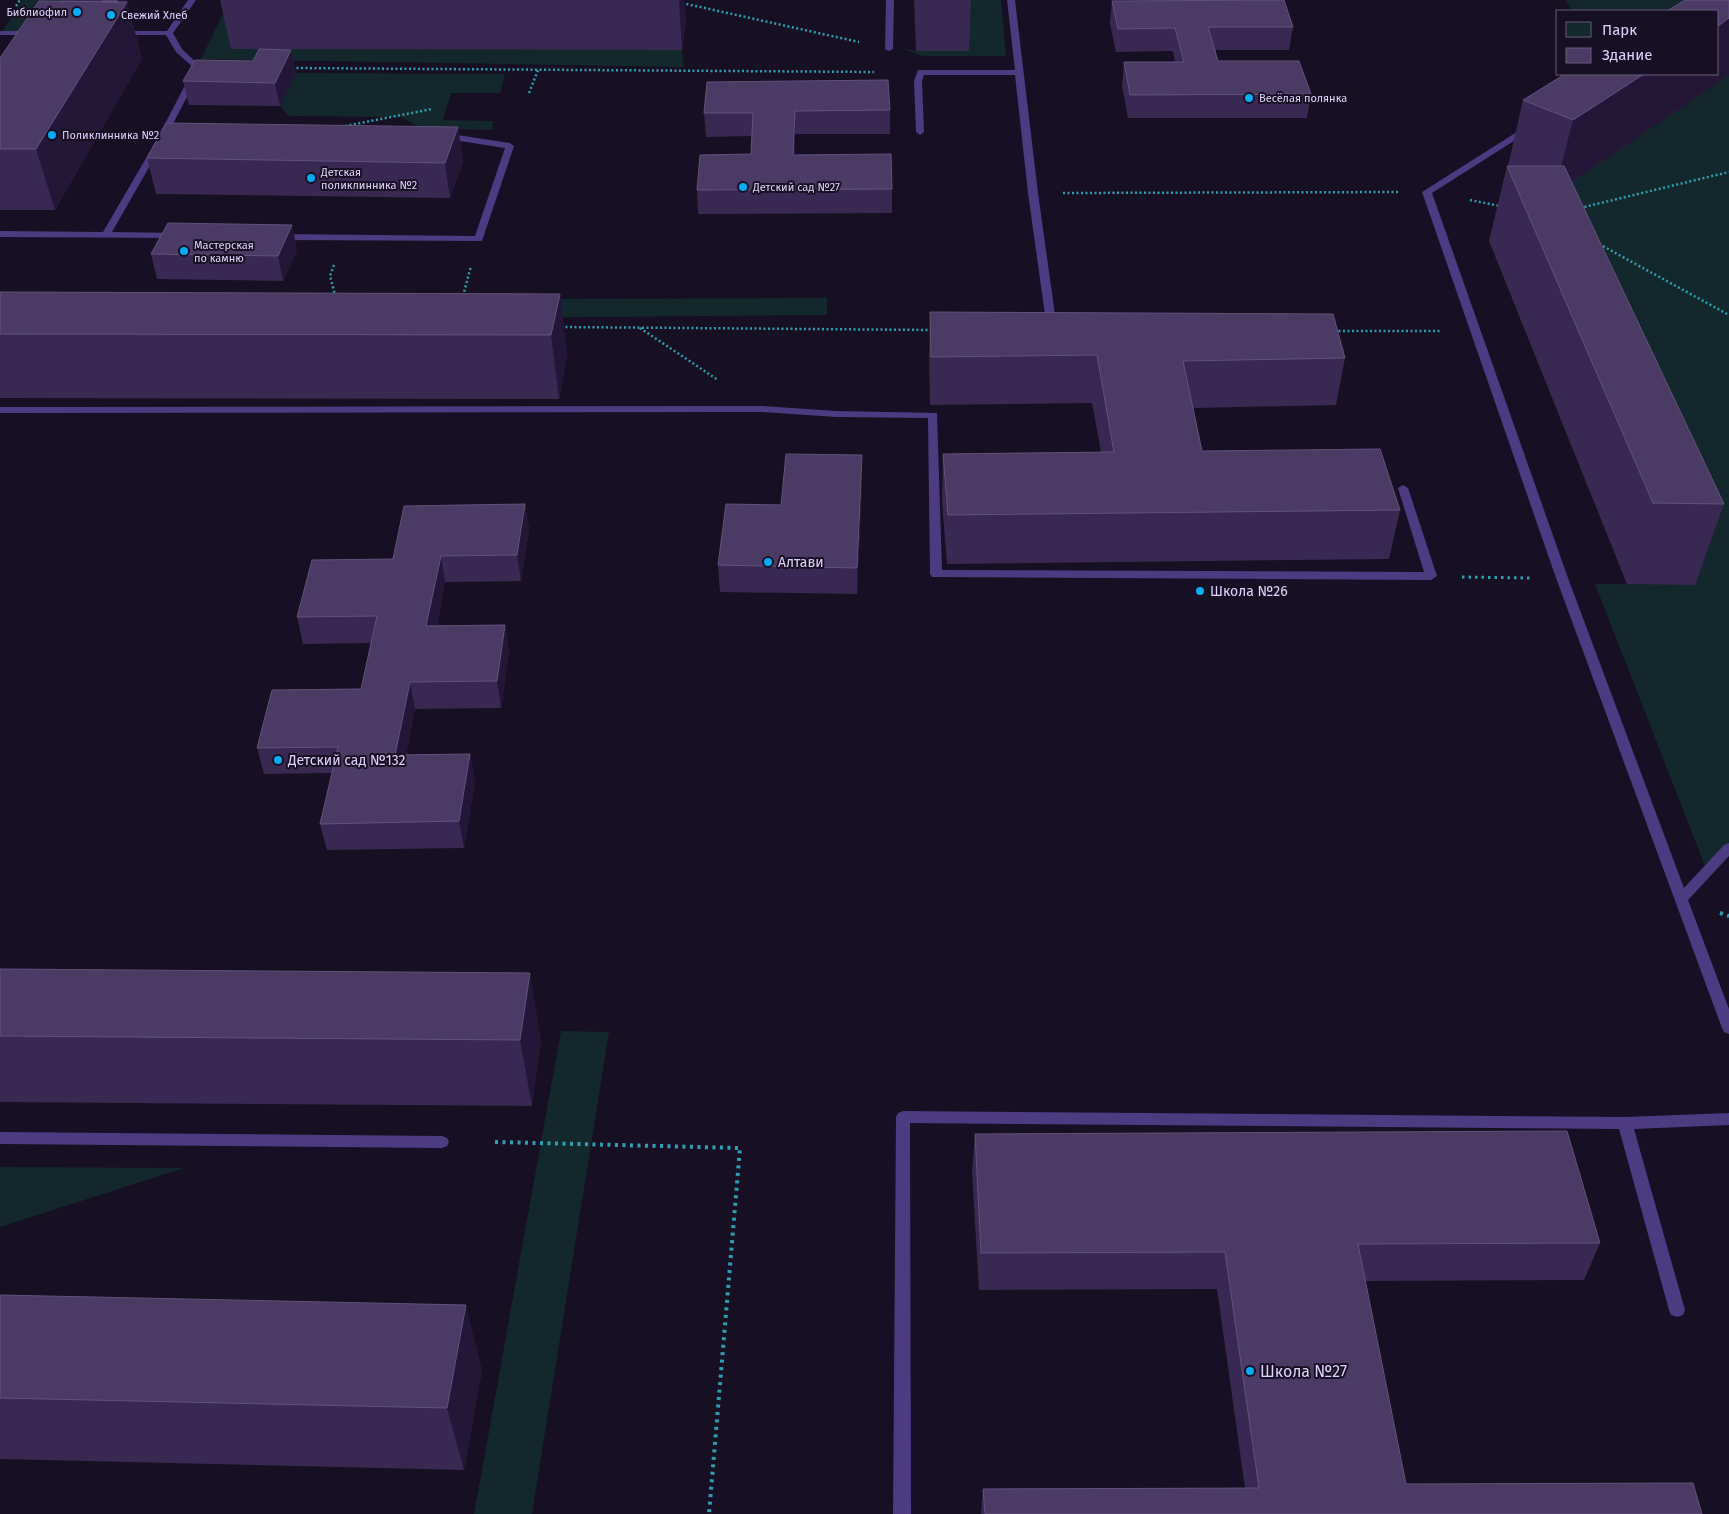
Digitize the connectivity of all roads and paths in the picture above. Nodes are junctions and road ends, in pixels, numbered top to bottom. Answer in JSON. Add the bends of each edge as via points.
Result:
{"nodes":[{"id":1,"x":192,"y":0,"type":"edge"},
{"id":2,"x":890,"y":0,"type":"edge"},
{"id":3,"x":1011,"y":0,"type":"edge"},
{"id":4,"x":679,"y":2,"type":"dead end"},
{"id":5,"x":0,"y":33,"type":"edge"},
{"id":6,"x":39,"y":33,"type":"edge"},
{"id":7,"x":114,"y":33,"type":"edge"},
{"id":8,"x":170,"y":33,"type":"junction"},
{"id":9,"x":890,"y":49,"type":"joint"},
{"id":10,"x":284,"y":68,"type":"edge"},
{"id":11,"x":538,"y":70,"type":"junction"},
{"id":12,"x":921,"y":72,"type":"junction"},
{"id":13,"x":1018,"y":73,"type":"junction"},
{"id":14,"x":529,"y":93,"type":"dead end"},
{"id":15,"x":437,"y":108,"type":"dead end"},
{"id":16,"x":1533,"y":125,"type":"edge"},
{"id":17,"x":341,"y":127,"type":"edge"},
{"id":18,"x":920,"y":132,"type":"dead end"},
{"id":19,"x":431,"y":134,"type":"edge"},
{"id":20,"x":1729,"y":172,"type":"edge"},
{"id":21,"x":1427,"y":192,"type":"junction"},
{"id":22,"x":1032,"y":194,"type":"junction"},
{"id":23,"x":1501,"y":206,"type":"dead end"},
{"id":24,"x":1576,"y":209,"type":"edge"},
{"id":25,"x":0,"y":234,"type":"edge"},
{"id":26,"x":106,"y":235,"type":"junction"},
{"id":27,"x":185,"y":236,"type":"edge"},
{"id":28,"x":265,"y":237,"type":"edge"},
{"id":29,"x":344,"y":238,"type":"junction"},
{"id":30,"x":479,"y":239,"type":"junction"},
{"id":31,"x":1591,"y":239,"type":"edge"},
{"id":32,"x":463,"y":297,"type":"edge"},
{"id":33,"x":341,"y":298,"type":"edge"},
{"id":34,"x":1729,"y":315,"type":"edge"},
{"id":35,"x":552,"y":327,"type":"edge"},
{"id":36,"x":640,"y":328,"type":"junction"},
{"id":37,"x":934,"y":330,"type":"edge"},
{"id":38,"x":1052,"y":331,"type":"edge"},
{"id":39,"x":1328,"y":331,"type":"edge"},
{"id":40,"x":1475,"y":331,"type":"junction"},
{"id":41,"x":763,"y":409,"type":"junction"},
{"id":42,"x":0,"y":410,"type":"edge"},
{"id":43,"x":1403,"y":488,"type":"dead end"},
{"id":44,"x":1431,"y":576,"type":"junction"},
{"id":45,"x":1562,"y":578,"type":"junction"},
{"id":46,"x":1729,"y":848,"type":"edge"},
{"id":47,"x":1682,"y":898,"type":"junction"},
{"id":48,"x":1729,"y":1028,"type":"edge"},
{"id":49,"x":1729,"y":1119,"type":"edge"},
{"id":50,"x":1625,"y":1123,"type":"junction"},
{"id":51,"x":0,"y":1138,"type":"edge"},
{"id":52,"x":442,"y":1142,"type":"dead end"},
{"id":53,"x":495,"y":1142,"type":"dead end"},
{"id":54,"x":1678,"y":1310,"type":"dead end"},
{"id":55,"x":709,"y":1514,"type":"edge"},
{"id":56,"x":902,"y":1514,"type":"edge"}],
"edges":[{"from":1,"to":8,"type":"lane"},
{"from":2,"to":9,"type":"lane"},
{"from":3,"to":13,"type":"lane"},
{"from":4,"to":9,"type":"path"},
{"from":5,"to":6,"type":"lane"},
{"from":7,"to":8,"type":"lane"},
{"from":8,"to":26,"type":"lane","via":[[179,50],[203,68],[165,141]]},
{"from":10,"to":11,"type":"path"},
{"from":11,"to":12,"type":"path"},
{"from":11,"to":14,"type":"path"},
{"from":12,"to":13,"type":"lane"},
{"from":12,"to":18,"type":"lane","via":[[918,81]]},
{"from":13,"to":22,"type":"lane"},
{"from":15,"to":17,"type":"path"},
{"from":16,"to":21,"type":"lane"},
{"from":19,"to":30,"type":"lane","via":[[510,146]]},
{"from":20,"to":24,"type":"path"},
{"from":21,"to":22,"type":"path"},
{"from":21,"to":23,"type":"path"},
{"from":21,"to":40,"type":"lane"},
{"from":22,"to":38,"type":"lane"},
{"from":25,"to":26,"type":"lane"},
{"from":26,"to":27,"type":"lane"},
{"from":28,"to":29,"type":"lane"},
{"from":29,"to":30,"type":"lane"},
{"from":29,"to":33,"type":"path","via":[[330,276],[333,294]]},
{"from":30,"to":32,"type":"path"},
{"from":31,"to":34,"type":"path"},
{"from":35,"to":36,"type":"path"},
{"from":36,"to":37,"type":"path"},
{"from":36,"to":41,"type":"path"},
{"from":39,"to":40,"type":"path"},
{"from":40,"to":45,"type":"lane"},
{"from":41,"to":42,"type":"lane"},
{"from":41,"to":44,"type":"lane","via":[[933,415],[936,574]]},
{"from":43,"to":44,"type":"lane"},
{"from":44,"to":45,"type":"path"},
{"from":45,"to":47,"type":"lane"},
{"from":46,"to":47,"type":"lane"},
{"from":47,"to":48,"type":"lane"},
{"from":49,"to":50,"type":"lane"},
{"from":50,"to":54,"type":"lane"},
{"from":50,"to":56,"type":"lane","via":[[903,1117]]},
{"from":51,"to":52,"type":"lane"},
{"from":53,"to":55,"type":"path","via":[[740,1148]]}]}
